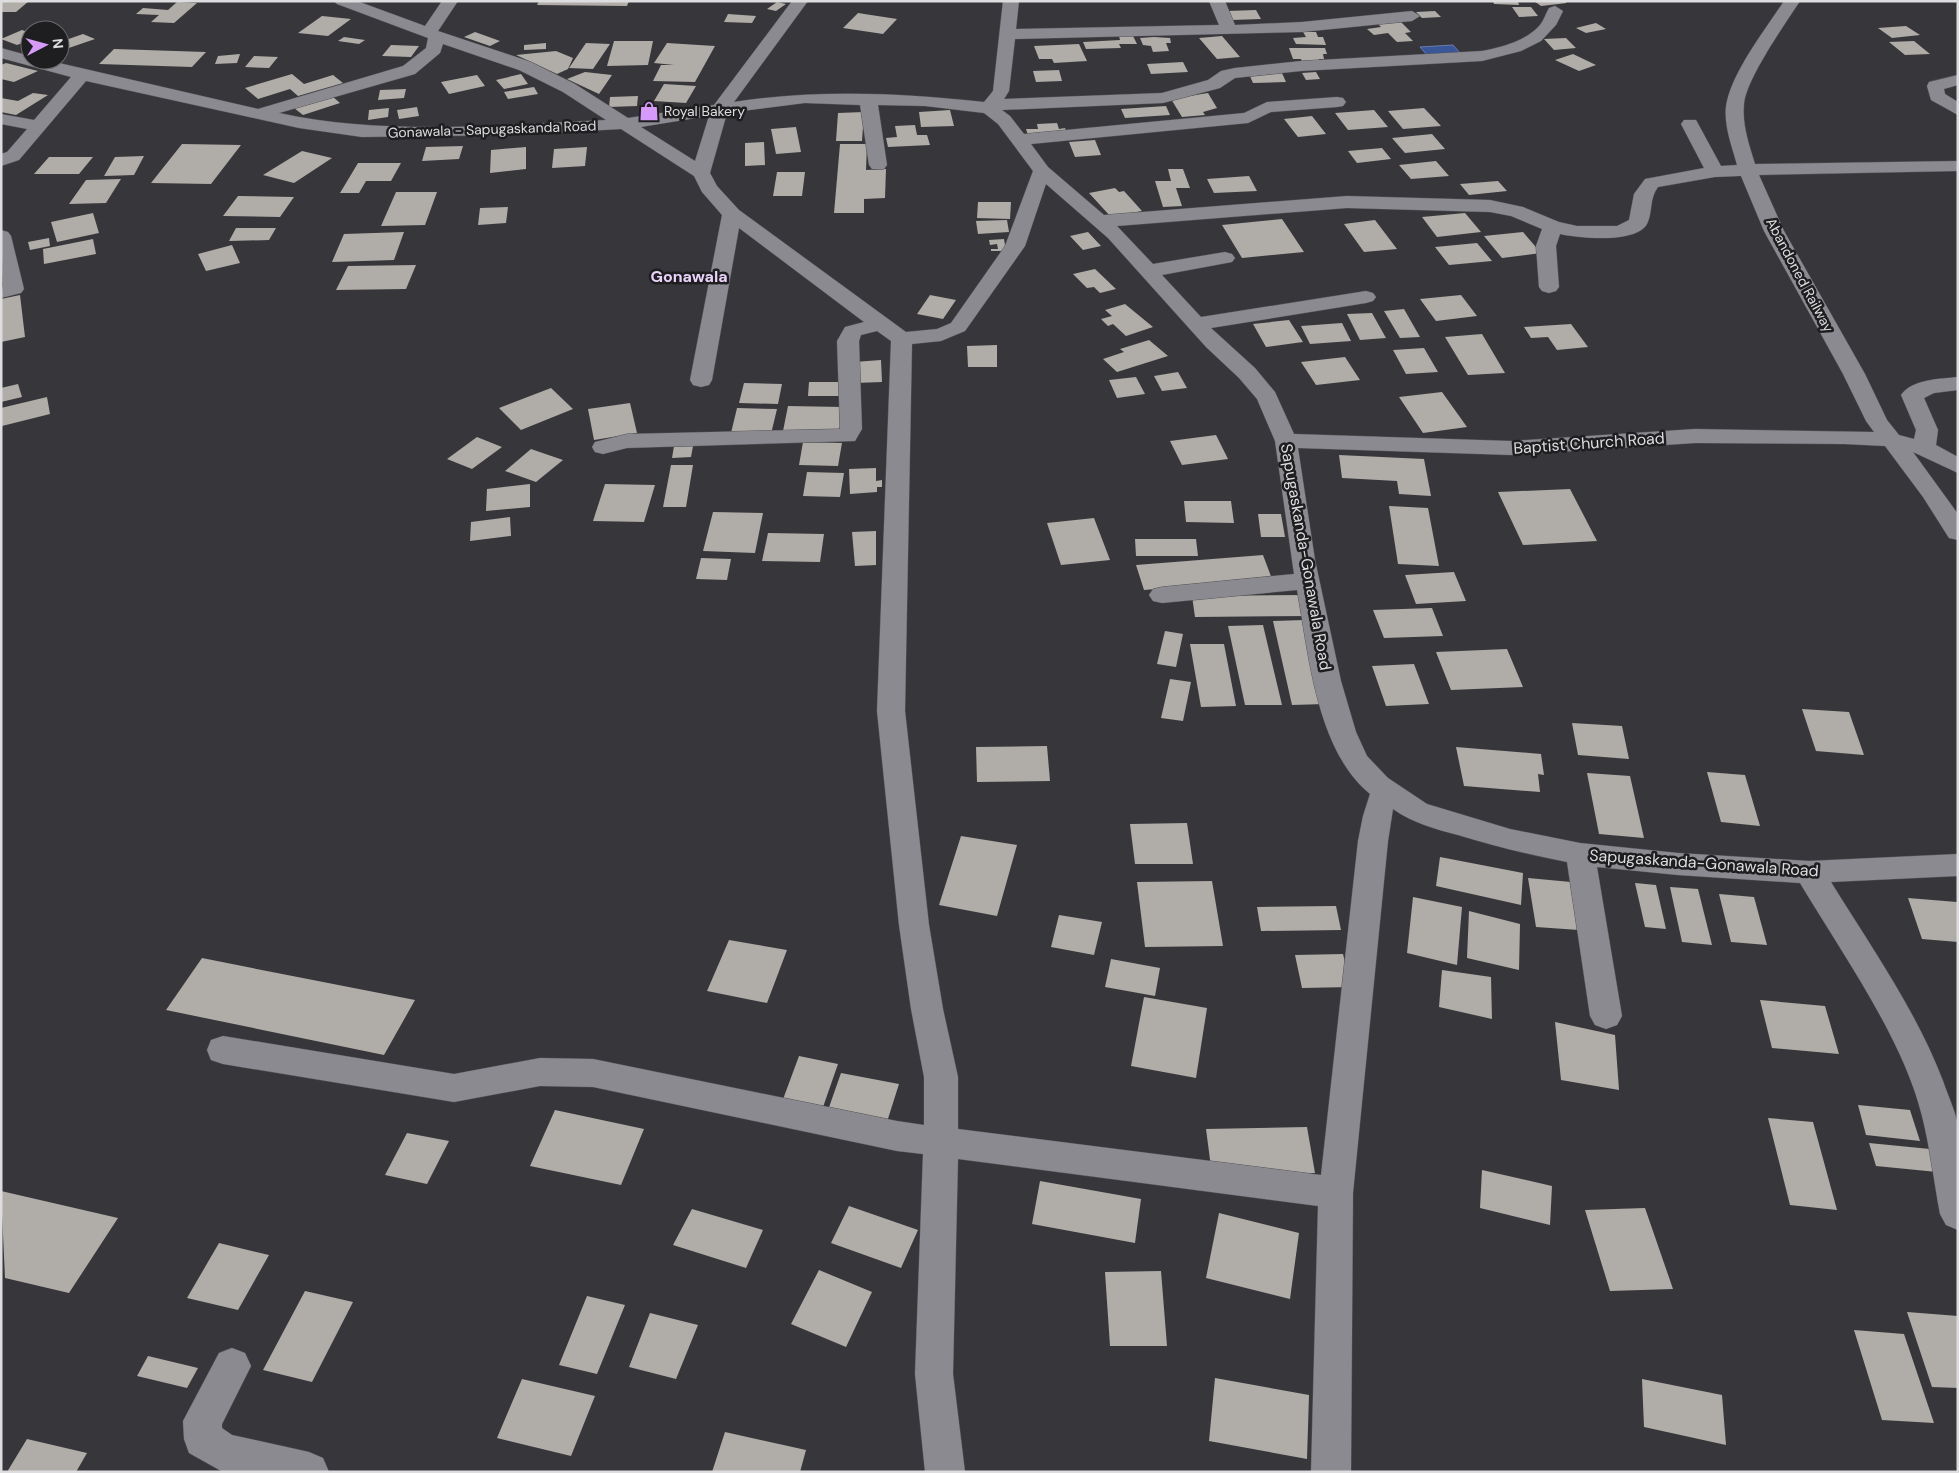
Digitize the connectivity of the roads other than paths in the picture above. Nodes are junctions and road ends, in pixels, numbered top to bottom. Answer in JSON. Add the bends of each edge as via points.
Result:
{"nodes":[{"id":1,"x":342,"y":1,"type":"edge"},
{"id":2,"x":450,"y":1,"type":"edge"},
{"id":3,"x":800,"y":1,"type":"edge"},
{"id":4,"x":1011,"y":1,"type":"edge"},
{"id":5,"x":1217,"y":1,"type":"edge"},
{"id":6,"x":1792,"y":1,"type":"edge"},
{"id":7,"x":1555,"y":11,"type":"dead end"},
{"id":8,"x":1412,"y":16,"type":"dead end"},
{"id":9,"x":1229,"y":30,"type":"junction"},
{"id":10,"x":1008,"y":34,"type":"junction"},
{"id":11,"x":432,"y":35,"type":"junction"},
{"id":12,"x":1,"y":53,"type":"edge"},
{"id":13,"x":82,"y":75,"type":"junction"},
{"id":14,"x":1958,"y":80,"type":"edge"},
{"id":15,"x":868,"y":98,"type":"junction"},
{"id":16,"x":1337,"y":102,"type":"dead end"},
{"id":17,"x":990,"y":107,"type":"junction"},
{"id":18,"x":719,"y":110,"type":"junction"},
{"id":19,"x":1958,"y":110,"type":"edge"},
{"id":20,"x":261,"y":114,"type":"junction"},
{"id":21,"x":1,"y":119,"type":"edge"},
{"id":22,"x":625,"y":124,"type":"junction"},
{"id":23,"x":1690,"y":124,"type":"dead end"},
{"id":24,"x":38,"y":126,"type":"junction"},
{"id":25,"x":1018,"y":140,"type":"junction"},
{"id":26,"x":1,"y":161,"type":"edge"},
{"id":27,"x":878,"y":165,"type":"dead end"},
{"id":28,"x":1958,"y":166,"type":"edge"},
{"id":29,"x":1748,"y":170,"type":"junction"},
{"id":30,"x":1042,"y":171,"type":"junction"},
{"id":31,"x":1715,"y":172,"type":"junction"},
{"id":32,"x":701,"y":173,"type":"junction"},
{"id":33,"x":732,"y":214,"type":"junction"},
{"id":34,"x":1101,"y":220,"type":"junction"},
{"id":35,"x":1553,"y":227,"type":"junction"},
{"id":36,"x":1,"y":236,"type":"edge"},
{"id":37,"x":1225,"y":258,"type":"dead end"},
{"id":38,"x":1149,"y":271,"type":"junction"},
{"id":39,"x":1549,"y":287,"type":"dead end"},
{"id":40,"x":1,"y":292,"type":"edge"},
{"id":41,"x":1366,"y":297,"type":"dead end"},
{"id":42,"x":1196,"y":324,"type":"junction"},
{"id":43,"x":891,"y":331,"type":"junction"},
{"id":44,"x":701,"y":380,"type":"dead end"},
{"id":45,"x":1958,"y":383,"type":"edge"},
{"id":46,"x":1893,"y":440,"type":"junction"},
{"id":47,"x":1286,"y":442,"type":"junction"},
{"id":48,"x":603,"y":447,"type":"dead end"},
{"id":49,"x":1924,"y":448,"type":"junction"},
{"id":50,"x":1958,"y":466,"type":"edge"},
{"id":51,"x":1958,"y":533,"type":"edge"},
{"id":52,"x":1308,"y":581,"type":"junction"},
{"id":53,"x":1162,"y":595,"type":"dead end"},
{"id":54,"x":1385,"y":791,"type":"junction"},
{"id":55,"x":1580,"y":854,"type":"junction"},
{"id":56,"x":1958,"y":865,"type":"edge"},
{"id":57,"x":1809,"y":872,"type":"junction"},
{"id":58,"x":1606,"y":1016,"type":"dead end"},
{"id":59,"x":223,"y":1050,"type":"dead end"},
{"id":60,"x":941,"y":1142,"type":"junction"},
{"id":61,"x":1336,"y":1193,"type":"junction"},
{"id":62,"x":1958,"y":1214,"type":"edge"},
{"id":63,"x":232,"y":1366,"type":"dead end"},
{"id":64,"x":309,"y":1472,"type":"edge"},
{"id":65,"x":945,"y":1472,"type":"edge"},
{"id":66,"x":1331,"y":1472,"type":"edge"}],
"edges":[{"from":1,"to":11,"type":"street"},
{"from":2,"to":11,"type":"street"},
{"from":3,"to":18,"type":"street"},
{"from":4,"to":10,"type":"street"},
{"from":5,"to":9,"type":"street"},
{"from":6,"to":29,"type":"street","name":"Abandoned Railway","via":[[1749,69],[1735,102],[1736,131]]},
{"from":7,"to":17,"type":"street","name":"Gonawala - Sapugaskanda Road","via":[[1552,21],[1536,38],[1505,51],[1482,56],[1235,73],[1214,84],[1163,98]]},
{"from":8,"to":9,"type":"street"},
{"from":9,"to":10,"type":"street"},
{"from":10,"to":17,"type":"street","via":[[1000,91]]},
{"from":11,"to":20,"type":"street","via":[[434,50],[409,70]]},
{"from":11,"to":22,"type":"street","via":[[525,66],[570,88]]},
{"from":12,"to":13,"type":"street","name":"Gonawala - Sapugaskanda Road"},
{"from":13,"to":20,"type":"street","name":"Gonawala - Sapugaskanda Road"},
{"from":13,"to":24,"type":"street"},
{"from":14,"to":19,"type":"street","via":[[1935,86],[1937,96]]},
{"from":15,"to":17,"type":"street","name":"Gonawala - Sapugaskanda Road"},
{"from":15,"to":18,"type":"street","name":"Gonawala - Sapugaskanda Road","via":[[785,99]]},
{"from":15,"to":27,"type":"street"},
{"from":16,"to":25,"type":"street","via":[[1267,107],[1248,118]]},
{"from":17,"to":25,"type":"street","name":"Sapugaskanda-Gonawala Road"},
{"from":18,"to":22,"type":"street","name":"Gonawala - Sapugaskanda Road"},
{"from":18,"to":32,"type":"street"},
{"from":20,"to":22,"type":"street","name":"Gonawala - Sapugaskanda Road","via":[[362,132],[514,130]]},
{"from":21,"to":24,"type":"street"},
{"from":22,"to":32,"type":"street"},
{"from":23,"to":31,"type":"street"},
{"from":24,"to":26,"type":"street","via":[[13,156]]},
{"from":25,"to":30,"type":"street","name":"Sapugaskanda-Gonawala Road"},
{"from":28,"to":29,"type":"street"},
{"from":29,"to":31,"type":"street"},
{"from":29,"to":46,"type":"street","name":"Abandoned Railway","via":[[1774,231],[1877,421]]},
{"from":30,"to":34,"type":"street","name":"Sapugaskanda-Gonawala Road"},
{"from":30,"to":43,"type":"street","via":[[1015,246],[958,327],[942,335]]},
{"from":31,"to":35,"type":"street","via":[[1652,183],[1643,194],[1638,223],[1620,232],[1577,232]]},
{"from":32,"to":33,"type":"street","via":[[709,188]]},
{"from":33,"to":43,"type":"street"},
{"from":33,"to":44,"type":"street"},
{"from":34,"to":35,"type":"street","via":[[1356,202],[1490,206],[1529,215]]},
{"from":34,"to":38,"type":"street","name":"Sapugaskanda-Gonawala Road"},
{"from":35,"to":39,"type":"street","via":[[1546,246]]},
{"from":36,"to":40,"type":"street","via":[[14,289]]},
{"from":37,"to":38,"type":"street"},
{"from":38,"to":42,"type":"street","name":"Sapugaskanda-Gonawala Road"},
{"from":41,"to":42,"type":"street"},
{"from":42,"to":47,"type":"street","name":"Sapugaskanda-Gonawala Road","via":[[1257,384],[1275,412]]},
{"from":43,"to":48,"type":"street","via":[[852,331],[848,341],[852,429],[848,436],[626,441]]},
{"from":43,"to":60,"type":"street","via":[[891,711],[914,925],[941,1077]]},
{"from":45,"to":49,"type":"street","via":[[1929,387],[1912,395],[1927,430]]},
{"from":46,"to":47,"type":"street","name":"Baptist Church Road","via":[[1695,436],[1511,448]]},
{"from":46,"to":49,"type":"street","name":"Baptist Church Road"},
{"from":46,"to":51,"type":"street","name":"Abandoned Railway"},
{"from":47,"to":52,"type":"street","name":"Sapugaskanda-Gonawala Road"},
{"from":49,"to":50,"type":"street","name":"Baptist Church Road"},
{"from":52,"to":53,"type":"street"},
{"from":52,"to":54,"type":"street","name":"Sapugaskanda-Gonawala Road","via":[[1328,681],[1348,748],[1361,769]]},
{"from":54,"to":55,"type":"street","name":"Sapugaskanda-Gonawala Road","via":[[1418,811],[1442,820],[1510,840]]},
{"from":54,"to":61,"type":"street","via":[[1373,840]]},
{"from":55,"to":57,"type":"street","name":"Sapugaskanda-Gonawala Road"},
{"from":55,"to":58,"type":"street"},
{"from":56,"to":57,"type":"street","name":"Sapugaskanda-Gonawala Road"},
{"from":57,"to":62,"type":"street","via":[[1900,1022],[1922,1067],[1939,1115]]},
{"from":59,"to":60,"type":"street","via":[[454,1088],[540,1072],[592,1073],[897,1136]]},
{"from":60,"to":61,"type":"street"},
{"from":60,"to":65,"type":"street","via":[[934,1374]]},
{"from":61,"to":66,"type":"street"},
{"from":63,"to":64,"type":"street","via":[[202,1421],[203,1439],[225,1453]]}]}
